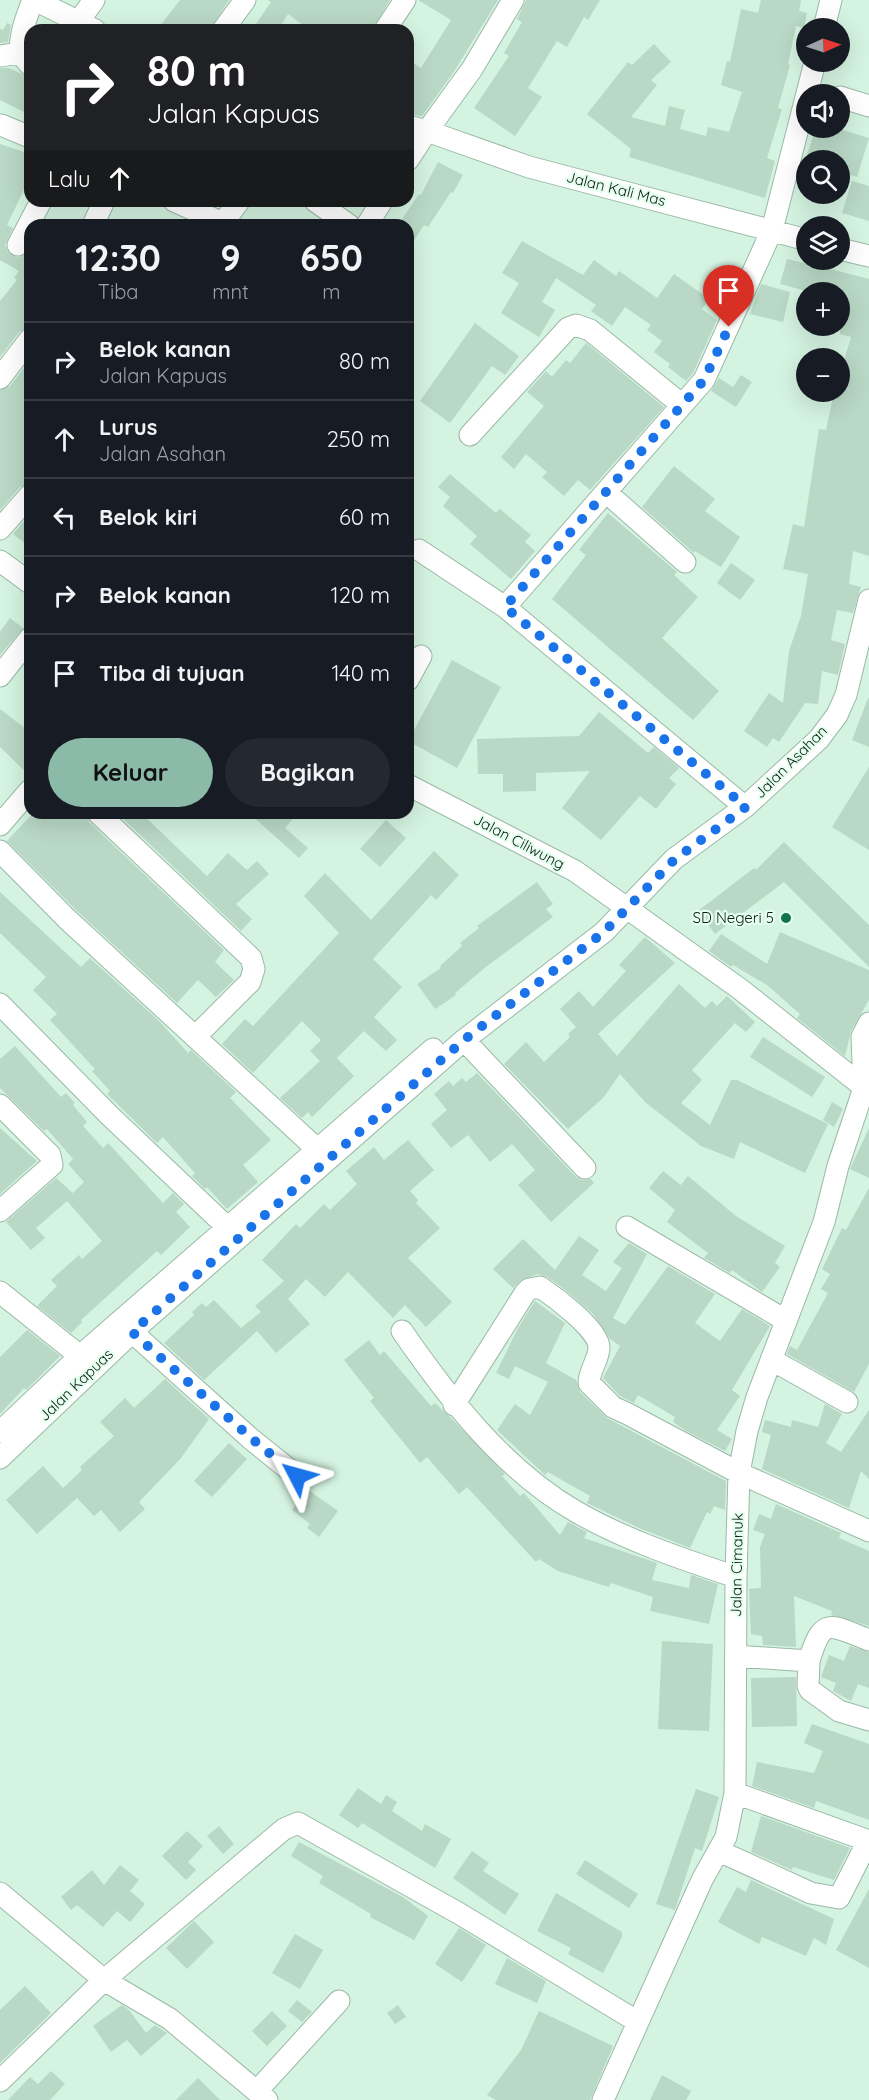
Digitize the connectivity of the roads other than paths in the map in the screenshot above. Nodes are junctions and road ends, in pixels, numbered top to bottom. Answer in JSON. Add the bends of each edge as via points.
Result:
{"nodes":[{"id":1,"x":34,"y":0,"type":"edge"},
{"id":2,"x":94,"y":0,"type":"edge"},
{"id":3,"x":245,"y":0,"type":"edge"},
{"id":4,"x":405,"y":0,"type":"edge"},
{"id":5,"x":513,"y":0,"type":"edge"},
{"id":6,"x":831,"y":0,"type":"edge"},
{"id":7,"x":826,"y":18,"type":"edge"},
{"id":8,"x":82,"y":24,"type":"edge"},
{"id":9,"x":87,"y":24,"type":"edge"},
{"id":10,"x":228,"y":24,"type":"edge"},
{"id":11,"x":389,"y":24,"type":"edge"},
{"id":12,"x":16,"y":58,"type":"edge"},
{"id":13,"x":850,"y":100,"type":"edge"},
{"id":14,"x":869,"y":106,"type":"edge"},
{"id":15,"x":1,"y":126,"type":"edge"},
{"id":16,"x":417,"y":128,"type":"edge"},
{"id":17,"x":796,"y":134,"type":"edge"},
{"id":18,"x":24,"y":135,"type":"edge"},
{"id":19,"x":187,"y":207,"type":"edge"},
{"id":20,"x":324,"y":207,"type":"edge"},
{"id":21,"x":214,"y":219,"type":"edge"},
{"id":22,"x":340,"y":219,"type":"edge"},
{"id":23,"x":772,"y":230,"type":"junction"},
{"id":24,"x":24,"y":234,"type":"edge"},
{"id":25,"x":796,"y":237,"type":"edge"},
{"id":26,"x":18,"y":245,"type":"dead end"},
{"id":27,"x":850,"y":251,"type":"edge"},
{"id":28,"x":869,"y":256,"type":"edge"},
{"id":29,"x":24,"y":347,"type":"edge"},
{"id":30,"x":0,"y":378,"type":"edge"},
{"id":31,"x":682,"y":405,"type":"junction"},
{"id":32,"x":470,"y":435,"type":"dead end"},
{"id":33,"x":606,"y":492,"type":"junction"},
{"id":34,"x":24,"y":502,"type":"edge"},
{"id":35,"x":0,"y":529,"type":"edge"},
{"id":36,"x":419,"y":550,"type":"dead end"},
{"id":37,"x":0,"y":561,"type":"edge"},
{"id":38,"x":685,"y":562,"type":"dead end"},
{"id":39,"x":24,"y":579,"type":"edge"},
{"id":40,"x":869,"y":600,"type":"edge"},
{"id":41,"x":505,"y":607,"type":"junction"},
{"id":42,"x":24,"y":646,"type":"edge"},
{"id":43,"x":421,"y":656,"type":"dead end"},
{"id":44,"x":414,"y":669,"type":"edge"},
{"id":45,"x":0,"y":676,"type":"edge"},
{"id":46,"x":414,"y":788,"type":"edge"},
{"id":47,"x":24,"y":796,"type":"edge"},
{"id":48,"x":746,"y":807,"type":"junction"},
{"id":49,"x":104,"y":819,"type":"edge"},
{"id":50,"x":0,"y":825,"type":"edge"},
{"id":51,"x":0,"y":851,"type":"edge"},
{"id":52,"x":625,"y":908,"type":"junction"},
{"id":53,"x":0,"y":1004,"type":"edge"},
{"id":54,"x":867,"y":1032,"type":"edge"},
{"id":55,"x":195,"y":1037,"type":"junction"},
{"id":56,"x":464,"y":1040,"type":"junction"},
{"id":57,"x":866,"y":1090,"type":"edge"},
{"id":58,"x":0,"y":1105,"type":"edge"},
{"id":59,"x":318,"y":1149,"type":"junction"},
{"id":60,"x":585,"y":1168,"type":"dead end"},
{"id":61,"x":0,"y":1211,"type":"edge"},
{"id":62,"x":226,"y":1227,"type":"junction"},
{"id":63,"x":627,"y":1227,"type":"dead end"},
{"id":64,"x":0,"y":1292,"type":"edge"},
{"id":65,"x":785,"y":1320,"type":"junction"},
{"id":66,"x":132,"y":1332,"type":"junction"},
{"id":67,"x":402,"y":1332,"type":"dead end"},
{"id":68,"x":80,"y":1356,"type":"junction"},
{"id":69,"x":772,"y":1360,"type":"junction"},
{"id":70,"x":847,"y":1402,"type":"dead end"},
{"id":71,"x":454,"y":1405,"type":"junction"},
{"id":72,"x":0,"y":1432,"type":"edge"},
{"id":73,"x":0,"y":1458,"type":"edge"},
{"id":74,"x":739,"y":1473,"type":"junction"},
{"id":75,"x":297,"y":1476,"type":"dead end"},
{"id":76,"x":869,"y":1531,"type":"edge"},
{"id":77,"x":736,"y":1577,"type":"junction"},
{"id":78,"x":869,"y":1640,"type":"edge"},
{"id":79,"x":736,"y":1656,"type":"junction"},
{"id":80,"x":808,"y":1660,"type":"junction"},
{"id":81,"x":869,"y":1720,"type":"edge"},
{"id":82,"x":735,"y":1793,"type":"junction"},
{"id":83,"x":869,"y":1841,"type":"edge"},
{"id":84,"x":719,"y":1851,"type":"junction"},
{"id":85,"x":0,"y":1893,"type":"edge"},
{"id":86,"x":104,"y":1980,"type":"junction"},
{"id":87,"x":339,"y":2001,"type":"dead end"},
{"id":88,"x":639,"y":2022,"type":"junction"},
{"id":89,"x":0,"y":2081,"type":"edge"},
{"id":90,"x":262,"y":2095,"type":"edge"},
{"id":91,"x":603,"y":2100,"type":"edge"}],
"edges":[{"from":1,"to":8,"type":"street"},
{"from":1,"to":12,"type":"street","via":[[22,26]]},
{"from":2,"to":9,"type":"street"},
{"from":3,"to":10,"type":"street"},
{"from":4,"to":11,"type":"street"},
{"from":5,"to":16,"type":"street","via":[[472,69]]},
{"from":6,"to":7,"type":"street"},
{"from":13,"to":14,"type":"street"},
{"from":15,"to":18,"type":"street"},
{"from":16,"to":23,"type":"street","name":"Jalan Kali Mas","via":[[529,167]]},
{"from":17,"to":23,"type":"street"},
{"from":19,"to":21,"type":"street"},
{"from":20,"to":22,"type":"street"},
{"from":23,"to":25,"type":"street","name":"Jalan Kali Mas"},
{"from":23,"to":31,"type":"street","via":[[704,380]]},
{"from":24,"to":26,"type":"street"},
{"from":27,"to":28,"type":"street"},
{"from":29,"to":30,"type":"street"},
{"from":31,"to":32,"type":"street","via":[[590,330],[576,325],[568,328]]},
{"from":31,"to":33,"type":"street"},
{"from":33,"to":38,"type":"street"},
{"from":33,"to":41,"type":"street"},
{"from":34,"to":35,"type":"street"},
{"from":36,"to":41,"type":"street"},
{"from":37,"to":39,"type":"street"},
{"from":40,"to":48,"type":"street","name":"Jalan Asahan","via":[[855,662],[837,715],[819,739]]},
{"from":41,"to":48,"type":"street"},
{"from":42,"to":45,"type":"street"},
{"from":43,"to":44,"type":"street"},
{"from":46,"to":52,"type":"street","name":"Jalan Ciliwung","via":[[575,871]]},
{"from":47,"to":50,"type":"street"},
{"from":48,"to":52,"type":"street","name":"Jalan Asahan","via":[[674,860]]},
{"from":49,"to":55,"type":"street","via":[[250,958],[254,969],[250,982]]},
{"from":51,"to":55,"type":"street"},
{"from":52,"to":56,"type":"street","name":"Jalan Kapuas","via":[[604,932]]},
{"from":52,"to":57,"type":"street","name":"Jalan Ciliwung","via":[[740,989]]},
{"from":52,"to":59,"type":"street","name":"Jalan Kapuas","via":[[596,921],[440,1042]]},
{"from":53,"to":62,"type":"street"},
{"from":54,"to":57,"type":"street","name":"Jalan Cimanuk"},
{"from":55,"to":59,"type":"street"},
{"from":56,"to":60,"type":"street"},
{"from":56,"to":66,"type":"street","name":"Jalan Kapuas"},
{"from":57,"to":65,"type":"street","name":"Jalan Cimanuk","via":[[838,1166],[824,1222]]},
{"from":58,"to":61,"type":"street","via":[[50,1155],[52,1165]]},
{"from":59,"to":62,"type":"street","name":"Jalan Kapuas"},
{"from":62,"to":68,"type":"street","name":"Jalan Kapuas"},
{"from":63,"to":65,"type":"street"},
{"from":64,"to":68,"type":"street"},
{"from":65,"to":69,"type":"street","name":"Jalan Cimanuk"},
{"from":66,"to":73,"type":"street","name":"Jalan Kapuas"},
{"from":66,"to":75,"type":"street"},
{"from":67,"to":71,"type":"street"},
{"from":68,"to":72,"type":"street","name":"Jalan Kapuas"},
{"from":69,"to":70,"type":"street"},
{"from":69,"to":74,"type":"street","name":"Jalan Cimanuk","via":[[747,1431]]},
{"from":71,"to":74,"type":"street","via":[[525,1293],[529,1288],[540,1287],[596,1337],[597,1358],[589,1376],[596,1392],[613,1407]]},
{"from":71,"to":77,"type":"street","via":[[518,1469],[576,1512]]},
{"from":74,"to":76,"type":"street"},
{"from":74,"to":77,"type":"street","name":"Jalan Cimanuk"},
{"from":77,"to":79,"type":"street","name":"Jalan Cimanuk"},
{"from":78,"to":80,"type":"street","via":[[836,1627],[826,1628],[817,1634]]},
{"from":79,"to":80,"type":"street"},
{"from":79,"to":82,"type":"street","name":"Jalan Cimanuk"},
{"from":80,"to":81,"type":"street","via":[[810,1690],[839,1711]]},
{"from":82,"to":83,"type":"street"},
{"from":82,"to":84,"type":"street","name":"Jalan Cimanuk","via":[[726,1837]]},
{"from":83,"to":84,"type":"street","via":[[839,1898],[811,1893]]},
{"from":84,"to":88,"type":"street","name":"Jalan Cimanuk","via":[[702,1880]]},
{"from":85,"to":86,"type":"street"},
{"from":86,"to":88,"type":"street","via":[[284,1829],[298,1823],[460,1914]]},
{"from":86,"to":89,"type":"street"},
{"from":86,"to":90,"type":"street","via":[[170,2019]]},
{"from":87,"to":90,"type":"street"},
{"from":88,"to":91,"type":"street","name":"Jalan Cimanuk"}]}
